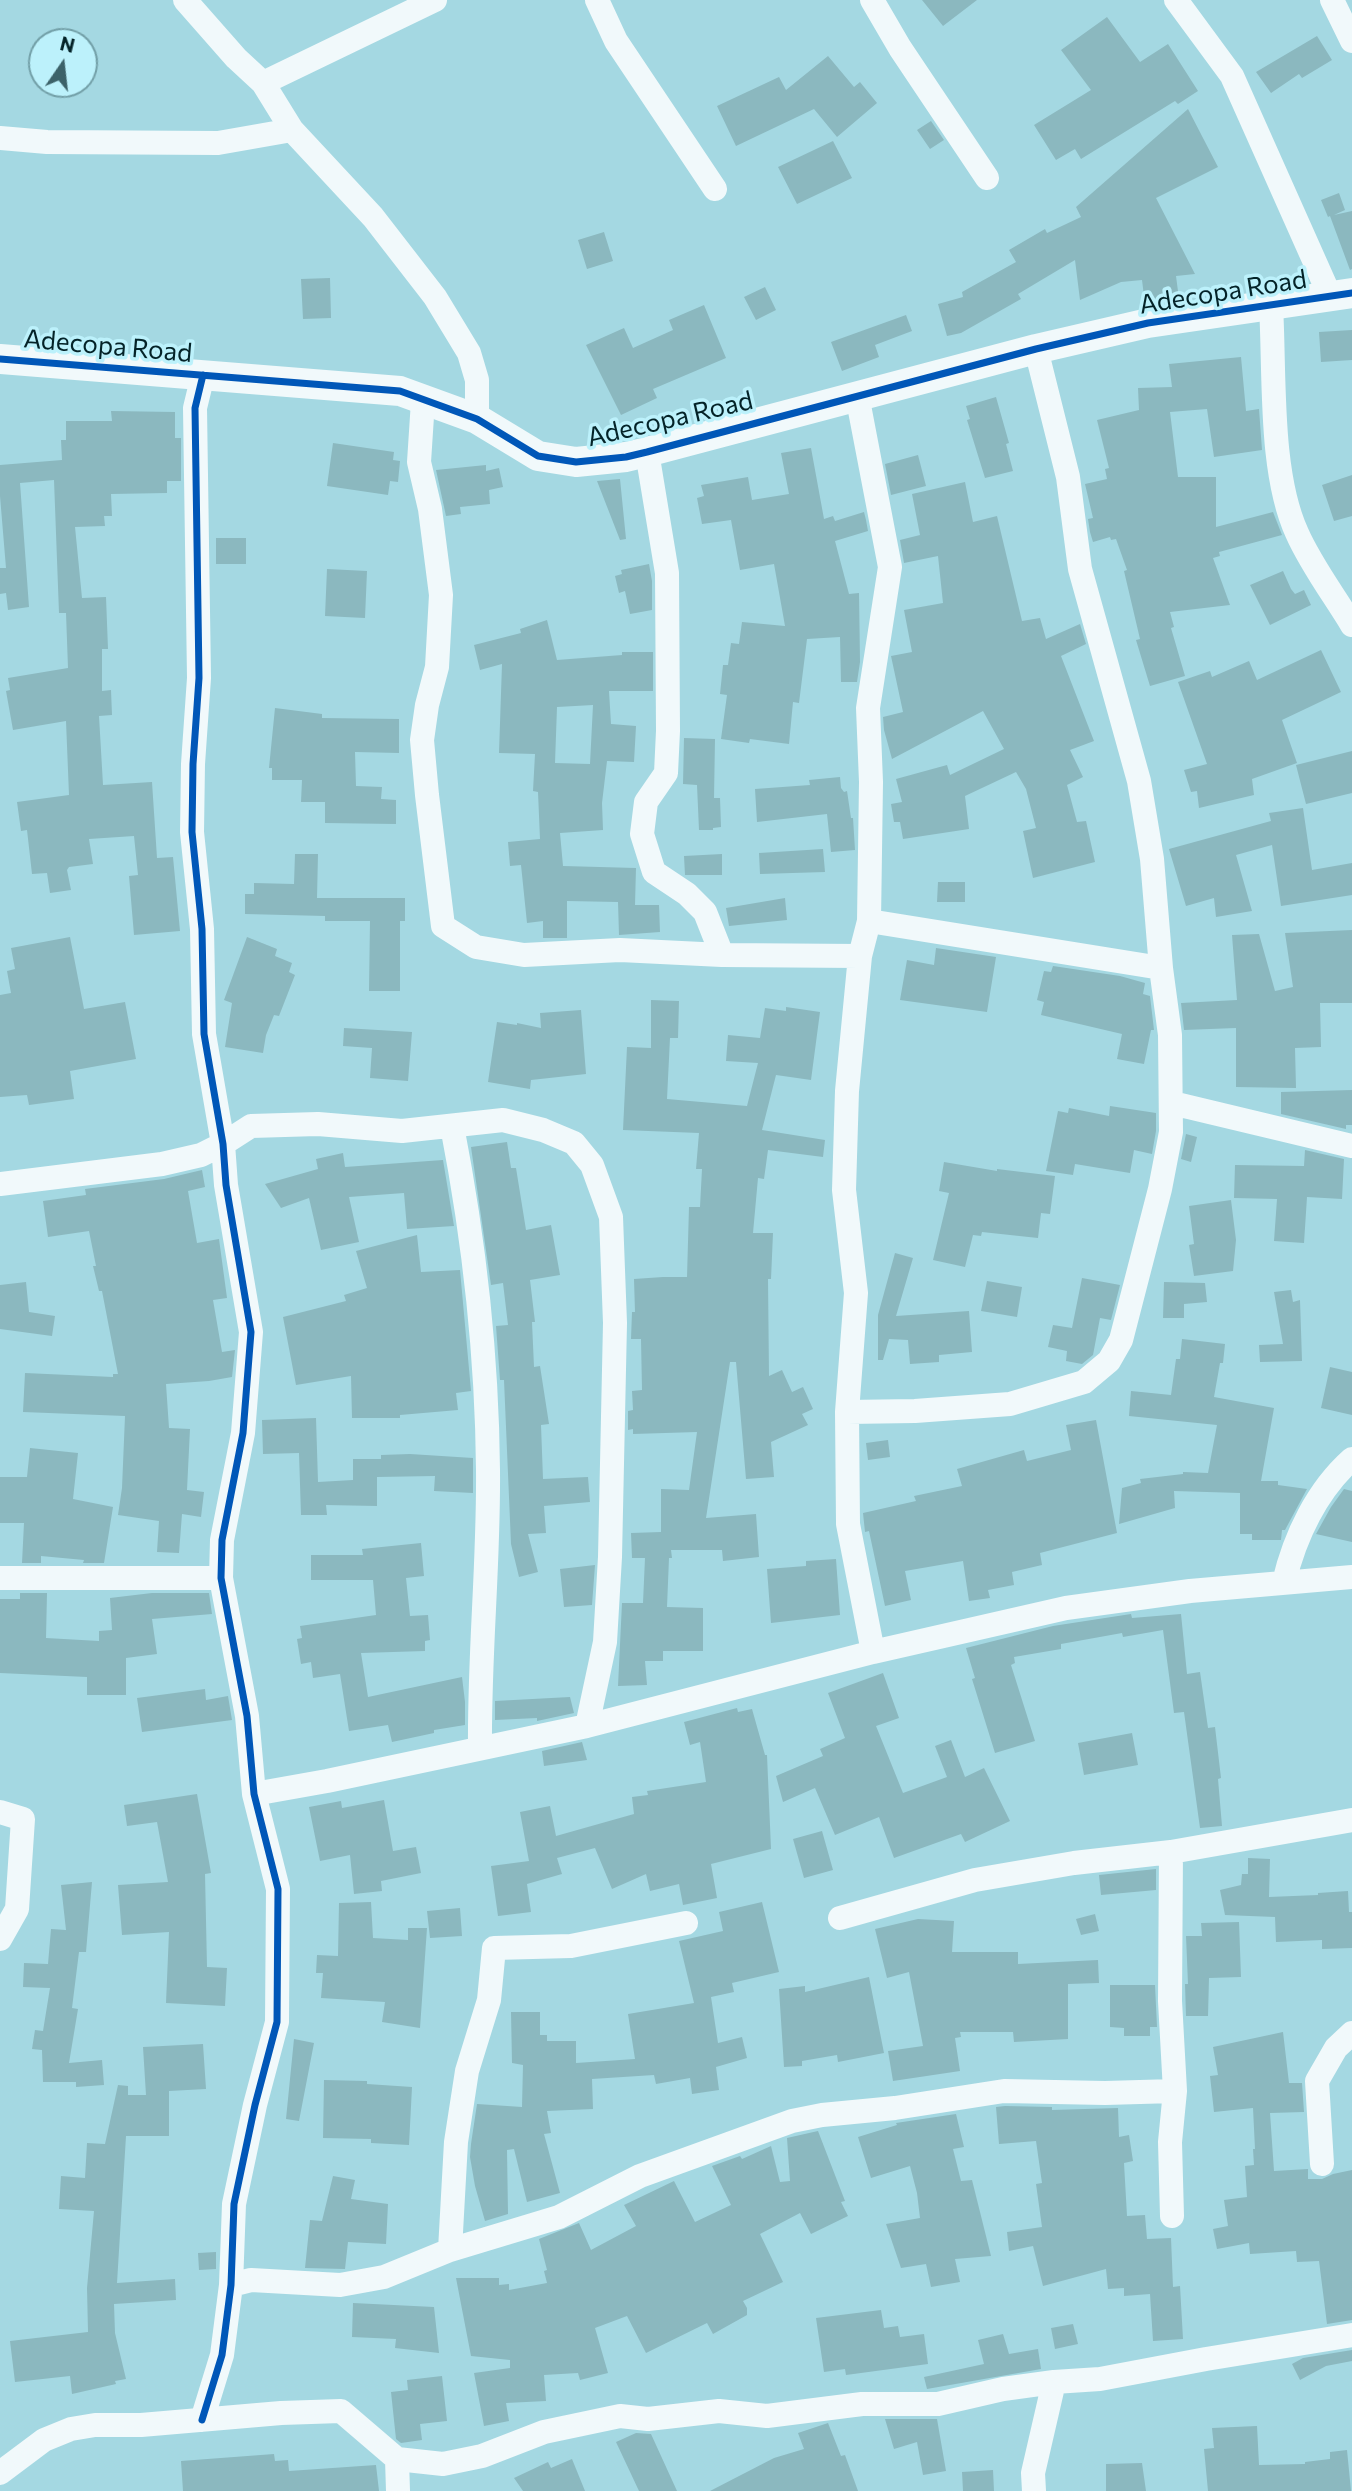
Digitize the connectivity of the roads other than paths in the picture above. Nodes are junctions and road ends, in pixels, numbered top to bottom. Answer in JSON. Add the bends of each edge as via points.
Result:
{"nodes":[{"id":1,"x":186,"y":0,"type":"edge"},
{"id":2,"x":435,"y":0,"type":"edge"},
{"id":3,"x":597,"y":0,"type":"edge"},
{"id":4,"x":872,"y":0,"type":"edge"},
{"id":5,"x":1175,"y":0,"type":"edge"},
{"id":6,"x":1332,"y":0,"type":"edge"},
{"id":7,"x":1352,"y":41,"type":"edge"},
{"id":8,"x":263,"y":83,"type":"junction"},
{"id":9,"x":292,"y":130,"type":"junction"},
{"id":10,"x":0,"y":138,"type":"edge"},
{"id":11,"x":987,"y":178,"type":"dead end"},
{"id":12,"x":715,"y":189,"type":"dead end"},
{"id":13,"x":1341,"y":294,"type":"edge"},
{"id":14,"x":1272,"y":306,"type":"junction"},
{"id":15,"x":1036,"y":349,"type":"junction"},
{"id":16,"x":0,"y":359,"type":"edge"},
{"id":17,"x":203,"y":375,"type":"junction"},
{"id":18,"x":857,"y":395,"type":"junction"},
{"id":19,"x":424,"y":401,"type":"junction"},
{"id":20,"x":477,"y":419,"type":"junction"},
{"id":21,"x":647,"y":452,"type":"junction"},
{"id":22,"x":1352,"y":625,"type":"edge"},
{"id":23,"x":869,"y":921,"type":"junction"},
{"id":24,"x":722,"y":955,"type":"junction"},
{"id":25,"x":860,"y":956,"type":"junction"},
{"id":26,"x":1161,"y":968,"type":"junction"},
{"id":27,"x":1172,"y":1103,"type":"junction"},
{"id":28,"x":452,"y":1126,"type":"junction"},
{"id":29,"x":223,"y":1144,"type":"junction"},
{"id":30,"x":1352,"y":1146,"type":"edge"},
{"id":31,"x":0,"y":1184,"type":"edge"},
{"id":32,"x":846,"y":1412,"type":"junction"},
{"id":33,"x":1352,"y":1459,"type":"edge"},
{"id":34,"x":1352,"y":1577,"type":"edge"},
{"id":35,"x":0,"y":1578,"type":"edge"},
{"id":36,"x":221,"y":1578,"type":"junction"},
{"id":37,"x":1284,"y":1581,"type":"junction"},
{"id":38,"x":873,"y":1652,"type":"junction"},
{"id":39,"x":587,"y":1726,"type":"junction"},
{"id":40,"x":480,"y":1747,"type":"junction"},
{"id":41,"x":254,"y":1794,"type":"junction"},
{"id":42,"x":0,"y":1812,"type":"edge"},
{"id":43,"x":1352,"y":1820,"type":"edge"},
{"id":44,"x":1171,"y":1852,"type":"junction"},
{"id":45,"x":840,"y":1917,"type":"dead end"},
{"id":46,"x":687,"y":1923,"type":"dead end"},
{"id":47,"x":0,"y":1940,"type":"edge"},
{"id":48,"x":1352,"y":2033,"type":"edge"},
{"id":49,"x":1175,"y":2091,"type":"junction"},
{"id":50,"x":1322,"y":2164,"type":"dead end"},
{"id":51,"x":1172,"y":2216,"type":"dead end"},
{"id":52,"x":450,"y":2250,"type":"junction"},
{"id":53,"x":232,"y":2285,"type":"junction"},
{"id":54,"x":1352,"y":2335,"type":"edge"},
{"id":55,"x":1055,"y":2382,"type":"junction"},
{"id":56,"x":202,"y":2420,"type":"junction"},
{"id":57,"x":397,"y":2459,"type":"junction"},
{"id":58,"x":0,"y":2473,"type":"edge"},
{"id":59,"x":398,"y":2491,"type":"edge"},
{"id":60,"x":1034,"y":2491,"type":"edge"}],
"edges":[{"from":1,"to":8,"type":"street"},
{"from":2,"to":8,"type":"street"},
{"from":3,"to":12,"type":"street","via":[[616,41]]},
{"from":4,"to":11,"type":"street"},
{"from":5,"to":13,"type":"street","via":[[1232,76]]},
{"from":6,"to":7,"type":"street"},
{"from":8,"to":9,"type":"street"},
{"from":9,"to":10,"type":"street","via":[[218,143]]},
{"from":9,"to":20,"type":"street","via":[[373,217],[435,297],[469,353],[477,380]]},
{"from":13,"to":14,"type":"street","name":"Adecopa Road"},
{"from":14,"to":15,"type":"street","name":"Adecopa Road","via":[[1148,323]]},
{"from":14,"to":22,"type":"street","via":[[1283,491],[1297,533]]},
{"from":15,"to":18,"type":"street","name":"Adecopa Road"},
{"from":15,"to":26,"type":"street","via":[[1068,477],[1080,569],[1139,782],[1152,859]]},
{"from":16,"to":17,"type":"street","name":"Adecopa Road"},
{"from":17,"to":19,"type":"street","name":"Adecopa Road","via":[[400,391]]},
{"from":17,"to":29,"type":"street","via":[[195,408],[199,678],[192,832],[202,929],[204,1034]]},
{"from":18,"to":21,"type":"street","name":"Adecopa Road"},
{"from":18,"to":23,"type":"street","via":[[890,567],[868,708]]},
{"from":19,"to":20,"type":"street","name":"Adecopa Road"},
{"from":19,"to":24,"type":"street","via":[[419,462],[430,509],[440,595],[437,667],[422,740],[443,926],[475,947],[524,955],[621,950]]},
{"from":20,"to":21,"type":"street","name":"Adecopa Road","via":[[538,456],[576,461]]},
{"from":21,"to":24,"type":"street","via":[[667,573],[668,731],[666,773],[646,802],[642,834],[654,872],[705,912]]},
{"from":23,"to":25,"type":"street"},
{"from":23,"to":26,"type":"street"},
{"from":24,"to":25,"type":"street"},
{"from":25,"to":32,"type":"street","via":[[844,1190],[856,1293]]},
{"from":26,"to":27,"type":"street","via":[[1170,1035]]},
{"from":27,"to":30,"type":"street"},
{"from":27,"to":32,"type":"street","via":[[1160,1189],[1121,1339],[1110,1361],[1084,1382],[1010,1404]]},
{"from":28,"to":29,"type":"street","via":[[402,1130],[318,1124],[251,1126]]},
{"from":28,"to":39,"type":"street","via":[[503,1120],[574,1143],[592,1165],[611,1217],[615,1323],[606,1642]]},
{"from":28,"to":40,"type":"street","via":[[477,1294],[486,1415],[487,1580]]},
{"from":29,"to":31,"type":"street","via":[[201,1155],[162,1164]]},
{"from":29,"to":36,"type":"street","via":[[251,1332],[243,1433],[222,1540]]},
{"from":32,"to":38,"type":"street","via":[[848,1524]]},
{"from":33,"to":37,"type":"street","via":[[1315,1504]]},
{"from":34,"to":37,"type":"street"},
{"from":35,"to":36,"type":"street"},
{"from":36,"to":41,"type":"street","via":[[247,1716]]},
{"from":37,"to":38,"type":"street","via":[[1066,1608]]},
{"from":38,"to":39,"type":"street"},
{"from":39,"to":40,"type":"street"},
{"from":40,"to":41,"type":"street"},
{"from":41,"to":53,"type":"street","via":[[278,1889],[277,2022],[233,2204]]},
{"from":42,"to":47,"type":"street","via":[[23,1819],[17,1909]]},
{"from":43,"to":44,"type":"street"},
{"from":44,"to":45,"type":"street","via":[[975,1880]]},
{"from":44,"to":49,"type":"street"},
{"from":46,"to":52,"type":"street","via":[[571,1946],[494,1948],[489,2000],[467,2071],[456,2142]]},
{"from":48,"to":50,"type":"street","via":[[1336,2048],[1317,2081]]},
{"from":49,"to":51,"type":"street","via":[[1170,2142]]},
{"from":49,"to":52,"type":"street","via":[[1004,2091],[792,2121],[640,2176],[559,2217]]},
{"from":52,"to":53,"type":"street","via":[[384,2277],[340,2285],[251,2280]]},
{"from":53,"to":56,"type":"street","via":[[222,2355]]},
{"from":54,"to":55,"type":"street","via":[[1100,2379]]},
{"from":55,"to":57,"type":"street","via":[[938,2404],[862,2404],[767,2416],[719,2412],[648,2419],[620,2416],[544,2432],[482,2456],[443,2464]]},
{"from":55,"to":60,"type":"street","via":[[1033,2473]]},
{"from":56,"to":57,"type":"street","via":[[341,2411]]},
{"from":56,"to":58,"type":"street","via":[[71,2429],[44,2440]]},
{"from":57,"to":59,"type":"street"}]}
